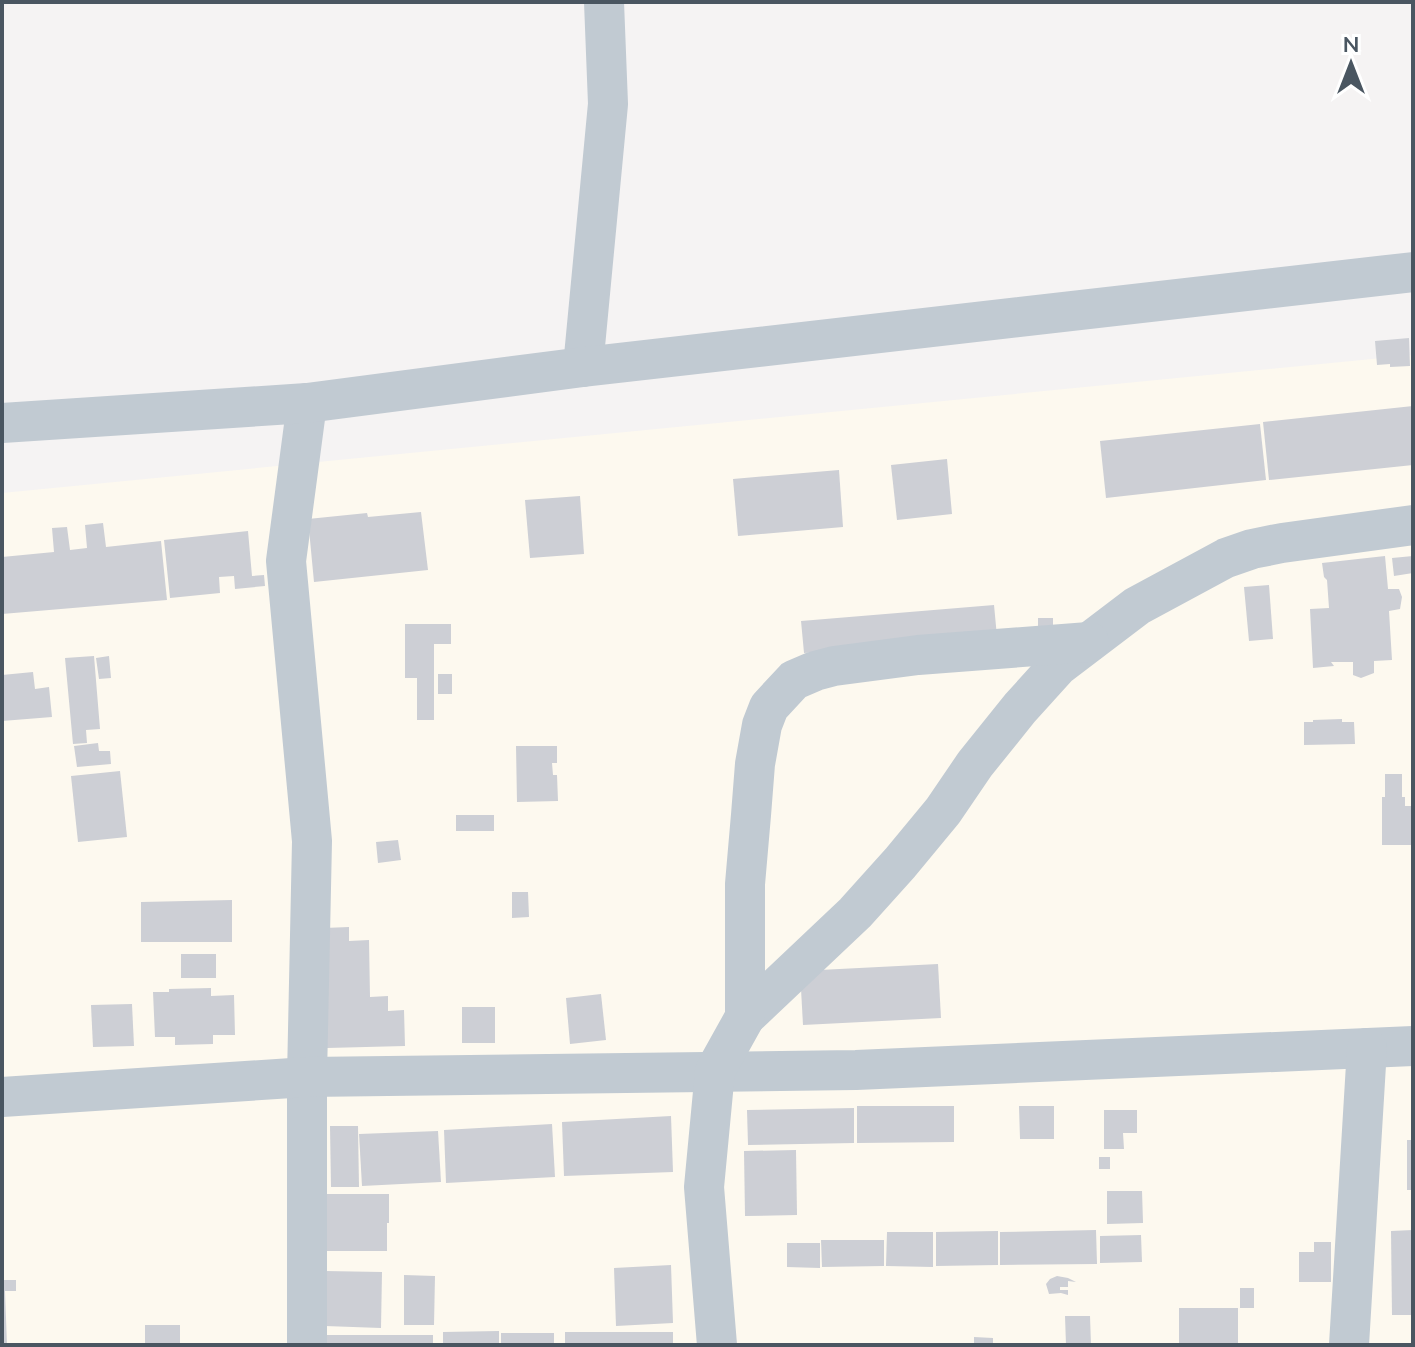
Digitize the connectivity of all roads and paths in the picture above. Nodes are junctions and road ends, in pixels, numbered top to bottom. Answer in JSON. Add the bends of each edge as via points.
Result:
{"nodes":[{"id":1,"x":604,"y":2,"type":"edge"},
{"id":2,"x":1413,"y":272,"type":"edge"},
{"id":3,"x":583,"y":367,"type":"junction"},
{"id":4,"x":307,"y":403,"type":"junction"},
{"id":5,"x":2,"y":423,"type":"edge"},
{"id":6,"x":1413,"y":525,"type":"edge"},
{"id":7,"x":1089,"y":642,"type":"junction"},
{"id":8,"x":745,"y":1017,"type":"junction"},
{"id":9,"x":1413,"y":1046,"type":"edge"},
{"id":10,"x":1367,"y":1048,"type":"junction"},
{"id":11,"x":715,"y":1071,"type":"junction"},
{"id":12,"x":307,"y":1077,"type":"junction"},
{"id":13,"x":2,"y":1097,"type":"edge"},
{"id":14,"x":307,"y":1345,"type":"edge"},
{"id":15,"x":717,"y":1345,"type":"edge"},
{"id":16,"x":1349,"y":1345,"type":"edge"}],
"edges":[{"from":1,"to":3,"type":"street","via":[[608,104]]},
{"from":2,"to":3,"type":"street"},
{"from":3,"to":4,"type":"street"},
{"from":4,"to":5,"type":"street"},
{"from":4,"to":12,"type":"street","via":[[286,561],[312,841]]},
{"from":6,"to":7,"type":"street","via":[[1282,543],[1226,558],[1137,606]]},
{"from":7,"to":8,"type":"street","via":[[1058,666],[1020,708],[943,811],[855,913]]},
{"from":7,"to":8,"type":"street","via":[[834,666],[794,680],[778,696],[762,725],[755,764],[745,884]]},
{"from":8,"to":11,"type":"street"},
{"from":9,"to":10,"type":"street"},
{"from":10,"to":11,"type":"street"},
{"from":10,"to":16,"type":"street"},
{"from":11,"to":12,"type":"street"},
{"from":11,"to":15,"type":"street","via":[[704,1187]]},
{"from":12,"to":13,"type":"street"},
{"from":12,"to":14,"type":"street"}]}
